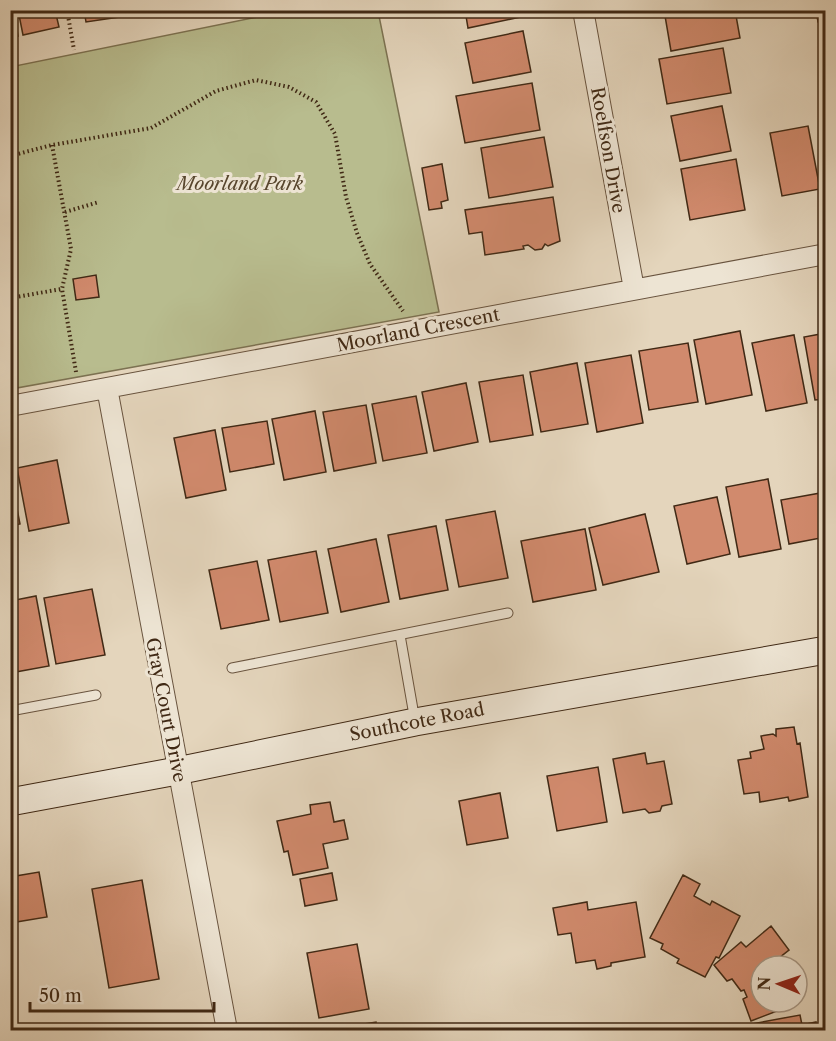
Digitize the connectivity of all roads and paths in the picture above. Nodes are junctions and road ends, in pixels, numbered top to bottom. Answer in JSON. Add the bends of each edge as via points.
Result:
{"nodes":[{"id":1,"x":67,"y":10,"type":"edge"},
{"id":2,"x":583,"y":10,"type":"edge"},
{"id":3,"x":74,"y":51,"type":"dead end"},
{"id":4,"x":52,"y":145,"type":"junction"},
{"id":5,"x":10,"y":156,"type":"edge"},
{"id":6,"x":99,"y":202,"type":"dead end"},
{"id":7,"x":64,"y":212,"type":"junction"},
{"id":8,"x":825,"y":254,"type":"edge"},
{"id":9,"x":62,"y":289,"type":"junction"},
{"id":10,"x":634,"y":289,"type":"junction"},
{"id":11,"x":10,"y":298,"type":"edge"},
{"id":12,"x":416,"y":330,"type":"junction"},
{"id":13,"x":77,"y":376,"type":"dead end"},
{"id":14,"x":107,"y":388,"type":"junction"},
{"id":15,"x":10,"y":406,"type":"edge"},
{"id":16,"x":508,"y":613,"type":"dead end"},
{"id":17,"x":400,"y":635,"type":"junction"},
{"id":18,"x":825,"y":650,"type":"edge"},
{"id":19,"x":232,"y":668,"type":"dead end"},
{"id":20,"x":96,"y":695,"type":"dead end"},
{"id":21,"x":10,"y":711,"type":"edge"},
{"id":22,"x":415,"y":722,"type":"junction"},
{"id":23,"x":177,"y":771,"type":"junction"},
{"id":24,"x":10,"y":802,"type":"edge"},
{"id":25,"x":227,"y":1030,"type":"edge"}],
"edges":[{"from":1,"to":3,"type":"path"},
{"from":2,"to":10,"type":"street","name":"Roelfson Drive"},
{"from":4,"to":5,"type":"path"},
{"from":4,"to":7,"type":"path"},
{"from":4,"to":12,"type":"path","via":[[151,128],[216,91],[255,80],[289,87],[316,102],[335,134],[346,197],[361,243],[370,264]]},
{"from":6,"to":7,"type":"path"},
{"from":7,"to":9,"type":"path","via":[[71,249]]},
{"from":8,"to":10,"type":"street","name":"Moorland Crescent"},
{"from":9,"to":11,"type":"path"},
{"from":9,"to":13,"type":"path"},
{"from":10,"to":12,"type":"street","name":"Moorland Crescent"},
{"from":12,"to":14,"type":"street","name":"Moorland Crescent"},
{"from":14,"to":15,"type":"street","name":"Moorland Crescent"},
{"from":14,"to":23,"type":"street","name":"Gray Court Drive"},
{"from":16,"to":17,"type":"lane"},
{"from":17,"to":19,"type":"lane"},
{"from":17,"to":22,"type":"lane"},
{"from":18,"to":22,"type":"main road","name":"Southcote Road"},
{"from":20,"to":21,"type":"lane"},
{"from":22,"to":23,"type":"main road","name":"Southcote Road"},
{"from":23,"to":24,"type":"main road","name":"Southcote Road"},
{"from":23,"to":25,"type":"street","name":"Gray Court Drive"}]}
